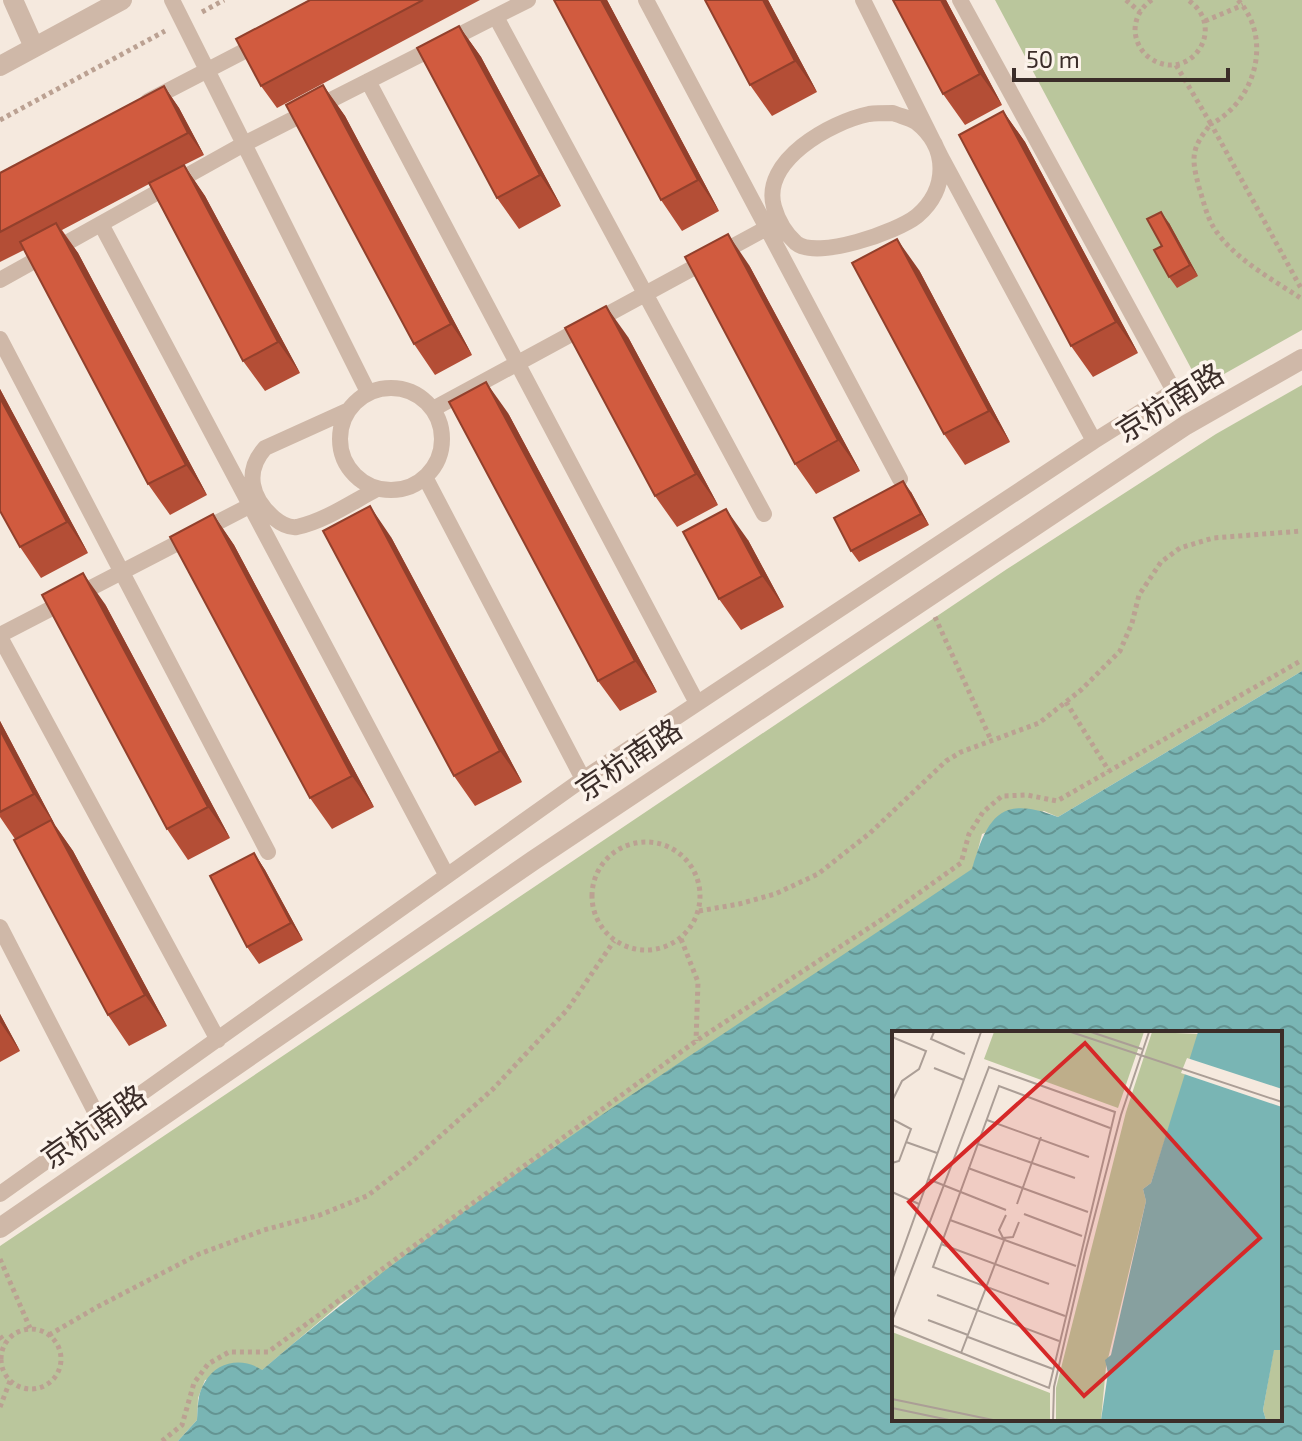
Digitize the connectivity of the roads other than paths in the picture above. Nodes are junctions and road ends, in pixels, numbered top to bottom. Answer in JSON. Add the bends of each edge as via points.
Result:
{"nodes":[{"id":1,"x":13,"y":0,"type":"edge"},
{"id":2,"x":122,"y":0,"type":"edge"},
{"id":3,"x":172,"y":0,"type":"edge"},
{"id":4,"x":528,"y":0,"type":"edge"},
{"id":5,"x":646,"y":0,"type":"edge"},
{"id":6,"x":863,"y":0,"type":"edge"},
{"id":7,"x":960,"y":0,"type":"edge"},
{"id":8,"x":496,"y":17,"type":"junction"},
{"id":9,"x":274,"y":36,"type":"edge"},
{"id":10,"x":34,"y":47,"type":"junction"},
{"id":11,"x":0,"y":66,"type":"edge"},
{"id":12,"x":208,"y":71,"type":"junction"},
{"id":13,"x":368,"y":81,"type":"junction"},
{"id":14,"x":138,"y":105,"type":"edge"},
{"id":15,"x":244,"y":144,"type":"junction"},
{"id":16,"x":941,"y":157,"type":"junction"},
{"id":17,"x":101,"y":224,"type":"junction"},
{"id":18,"x":772,"y":224,"type":"junction"},
{"id":19,"x":0,"y":280,"type":"edge"},
{"id":20,"x":645,"y":294,"type":"junction"},
{"id":21,"x":0,"y":339,"type":"edge"},
{"id":22,"x":1302,"y":359,"type":"edge"},
{"id":23,"x":517,"y":363,"type":"junction"},
{"id":24,"x":368,"y":392,"type":"junction"},
{"id":25,"x":433,"y":409,"type":"junction"},
{"id":26,"x":349,"y":410,"type":"junction"},
{"id":27,"x":1094,"y":441,"type":"junction"},
{"id":28,"x":425,"y":477,"type":"junction"},
{"id":29,"x":900,"y":479,"type":"edge"},
{"id":30,"x":377,"y":489,"type":"junction"},
{"id":31,"x":254,"y":503,"type":"junction"},
{"id":32,"x":764,"y":514,"type":"dead end"},
{"id":33,"x":122,"y":572,"type":"junction"},
{"id":34,"x":0,"y":636,"type":"edge"},
{"id":35,"x":697,"y":703,"type":"junction"},
{"id":36,"x":583,"y":779,"type":"junction"},
{"id":37,"x":268,"y":852,"type":"dead end"},
{"id":38,"x":447,"y":876,"type":"junction"},
{"id":39,"x":0,"y":927,"type":"edge"},
{"id":40,"x":218,"y":1040,"type":"junction"},
{"id":41,"x":101,"y":1123,"type":"junction"},
{"id":42,"x":0,"y":1194,"type":"edge"},
{"id":43,"x":0,"y":1228,"type":"edge"}],
"edges":[{"from":1,"to":10,"type":"street"},
{"from":2,"to":10,"type":"street"},
{"from":3,"to":12,"type":"lane"},
{"from":4,"to":8,"type":"lane"},
{"from":5,"to":18,"type":"lane"},
{"from":6,"to":16,"type":"lane"},
{"from":7,"to":27,"type":"lane","via":[[1174,391]]},
{"from":8,"to":13,"type":"lane"},
{"from":8,"to":20,"type":"lane"},
{"from":9,"to":12,"type":"lane"},
{"from":10,"to":11,"type":"street"},
{"from":12,"to":14,"type":"lane"},
{"from":12,"to":15,"type":"lane"},
{"from":13,"to":15,"type":"lane"},
{"from":13,"to":23,"type":"lane"},
{"from":15,"to":17,"type":"lane"},
{"from":15,"to":24,"type":"lane"},
{"from":16,"to":18,"type":"lane","via":[[932,200],[914,218],[882,234],[815,249],[800,246]]},
{"from":16,"to":18,"type":"lane","via":[[914,121],[893,113],[853,119],[826,130],[783,165],[770,193]]},
{"from":16,"to":27,"type":"lane"},
{"from":17,"to":19,"type":"lane"},
{"from":17,"to":31,"type":"lane"},
{"from":18,"to":20,"type":"lane"},
{"from":18,"to":29,"type":"lane"},
{"from":20,"to":23,"type":"lane"},
{"from":20,"to":32,"type":"lane"},
{"from":21,"to":33,"type":"lane"},
{"from":22,"to":43,"type":"street","name":"京杭南路","via":[[1186,425],[534,860]]},
{"from":23,"to":25,"type":"lane"},
{"from":23,"to":35,"type":"lane"},
{"from":24,"to":25,"type":"lane","via":[[400,388]]},
{"from":24,"to":26,"type":"lane"},
{"from":25,"to":28,"type":"lane","via":[[442,433],[441,449]]},
{"from":26,"to":30,"type":"lane","via":[[339,435],[341,452],[361,481]]},
{"from":26,"to":31,"type":"lane","via":[[265,448],[252,470]]},
{"from":27,"to":35,"type":"lane"},
{"from":28,"to":30,"type":"lane","via":[[412,486]]},
{"from":28,"to":36,"type":"lane"},
{"from":30,"to":31,"type":"lane","via":[[293,528]]},
{"from":31,"to":33,"type":"lane"},
{"from":31,"to":38,"type":"lane"},
{"from":33,"to":34,"type":"lane"},
{"from":33,"to":37,"type":"lane"},
{"from":34,"to":40,"type":"lane"},
{"from":35,"to":36,"type":"lane"},
{"from":36,"to":38,"type":"lane"},
{"from":38,"to":40,"type":"lane"},
{"from":39,"to":41,"type":"lane"},
{"from":40,"to":41,"type":"lane"},
{"from":41,"to":42,"type":"lane"}]}
